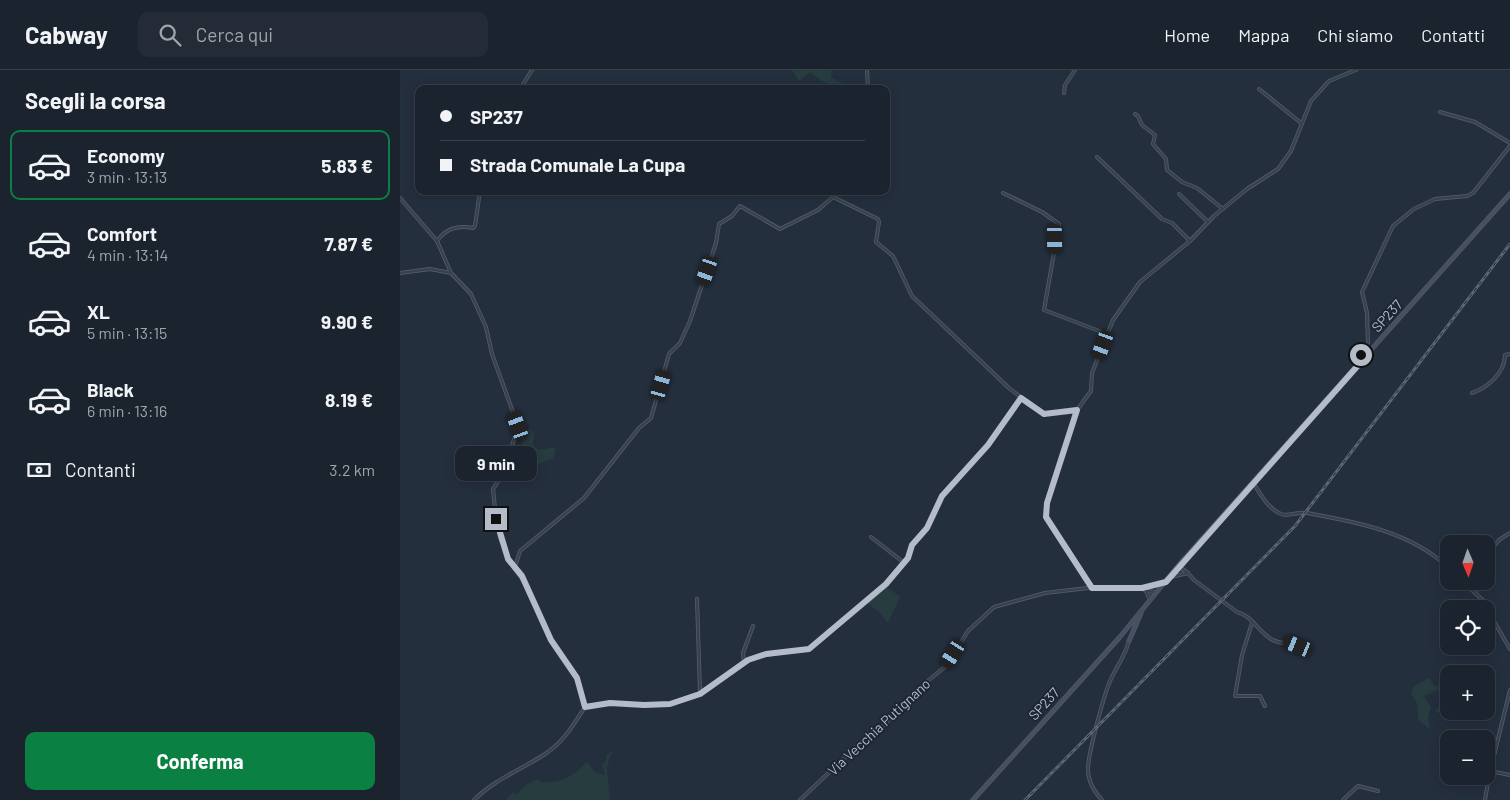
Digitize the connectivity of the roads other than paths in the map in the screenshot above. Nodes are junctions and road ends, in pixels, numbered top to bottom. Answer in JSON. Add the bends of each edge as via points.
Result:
{"nodes":[{"id":1,"x":532,"y":70,"type":"edge"},
{"id":2,"x":867,"y":70,"type":"edge"},
{"id":3,"x":1076,"y":70,"type":"edge"},
{"id":4,"x":1356,"y":70,"type":"edge"},
{"id":5,"x":523,"y":85,"type":"edge"},
{"id":6,"x":868,"y":85,"type":"edge"},
{"id":7,"x":1259,"y":88,"type":"dead end"},
{"id":8,"x":1064,"y":93,"type":"dead end"},
{"id":9,"x":1440,"y":112,"type":"dead end"},
{"id":10,"x":1135,"y":114,"type":"dead end"},
{"id":11,"x":1301,"y":123,"type":"junction"},
{"id":12,"x":1510,"y":144,"type":"edge"},
{"id":13,"x":1097,"y":157,"type":"dead end"},
{"id":14,"x":1003,"y":193,"type":"dead end"},
{"id":15,"x":1179,"y":194,"type":"dead end"},
{"id":16,"x":1510,"y":194,"type":"edge"},
{"id":17,"x":479,"y":195,"type":"edge"},
{"id":18,"x":833,"y":197,"type":"joint"},
{"id":19,"x":400,"y":198,"type":"edge"},
{"id":20,"x":1224,"y":209,"type":"junction"},
{"id":21,"x":1208,"y":222,"type":"junction"},
{"id":22,"x":437,"y":241,"type":"junction"},
{"id":23,"x":1190,"y":241,"type":"junction"},
{"id":24,"x":400,"y":273,"type":"edge"},
{"id":25,"x":451,"y":273,"type":"junction"},
{"id":26,"x":1107,"y":334,"type":"junction"},
{"id":27,"x":1510,"y":354,"type":"edge"},
{"id":28,"x":1362,"y":361,"type":"junction"},
{"id":29,"x":1472,"y":393,"type":"dead end"},
{"id":30,"x":1021,"y":398,"type":"junction"},
{"id":31,"x":1077,"y":410,"type":"junction"},
{"id":32,"x":1253,"y":483,"type":"junction"},
{"id":33,"x":1510,"y":533,"type":"edge"},
{"id":34,"x":871,"y":538,"type":"dead end"},
{"id":35,"x":1495,"y":545,"type":"edge"},
{"id":36,"x":903,"y":562,"type":"junction"},
{"id":37,"x":1440,"y":562,"type":"edge"},
{"id":38,"x":1178,"y":566,"type":"junction"},
{"id":39,"x":515,"y":568,"type":"junction"},
{"id":40,"x":1188,"y":573,"type":"junction"},
{"id":41,"x":1169,"y":577,"type":"junction"},
{"id":42,"x":1166,"y":582,"type":"junction"},
{"id":43,"x":1149,"y":586,"type":"junction"},
{"id":44,"x":1092,"y":588,"type":"junction"},
{"id":45,"x":1142,"y":588,"type":"junction"},
{"id":46,"x":1472,"y":590,"type":"edge"},
{"id":47,"x":1477,"y":590,"type":"edge"},
{"id":48,"x":1146,"y":591,"type":"junction"},
{"id":49,"x":1157,"y":591,"type":"junction"},
{"id":50,"x":1476,"y":594,"type":"junction"},
{"id":51,"x":697,"y":599,"type":"dead end"},
{"id":52,"x":1150,"y":600,"type":"junction"},
{"id":53,"x":1142,"y":610,"type":"junction"},
{"id":54,"x":1131,"y":623,"type":"junction"},
{"id":55,"x":1252,"y":623,"type":"junction"},
{"id":56,"x":753,"y":626,"type":"dead end"},
{"id":57,"x":1135,"y":629,"type":"junction"},
{"id":58,"x":1124,"y":631,"type":"junction"},
{"id":59,"x":1130,"y":641,"type":"junction"},
{"id":60,"x":1510,"y":648,"type":"edge"},
{"id":61,"x":1301,"y":649,"type":"dead end"},
{"id":62,"x":744,"y":663,"type":"junction"},
{"id":63,"x":1510,"y":690,"type":"edge"},
{"id":64,"x":700,"y":694,"type":"junction"},
{"id":65,"x":1266,"y":706,"type":"dead end"},
{"id":66,"x":585,"y":707,"type":"junction"},
{"id":67,"x":1495,"y":751,"type":"edge"},
{"id":68,"x":1495,"y":772,"type":"edge"},
{"id":69,"x":1510,"y":775,"type":"edge"},
{"id":70,"x":1488,"y":785,"type":"edge"},
{"id":71,"x":1378,"y":791,"type":"dead end"},
{"id":72,"x":474,"y":800,"type":"edge"},
{"id":73,"x":800,"y":800,"type":"edge"},
{"id":74,"x":973,"y":800,"type":"edge"},
{"id":75,"x":1102,"y":800,"type":"edge"},
{"id":76,"x":1343,"y":800,"type":"edge"},
{"id":77,"x":1486,"y":800,"type":"edge"}],
"edges":[{"from":1,"to":5,"type":"street"},
{"from":2,"to":6,"type":"street"},
{"from":3,"to":8,"type":"street","via":[[1065,85]]},
{"from":4,"to":11,"type":"street","via":[[1330,81],[1307,107]]},
{"from":7,"to":11,"type":"street"},
{"from":9,"to":12,"type":"street","via":[[1475,122]]},
{"from":10,"to":20,"type":"street","via":[[1142,125],[1155,135],[1153,144],[1166,159],[1167,170]]},
{"from":11,"to":20,"type":"street","via":[[1290,151],[1278,169]]},
{"from":12,"to":28,"type":"street","via":[[1470,195],[1435,199],[1414,209],[1393,226],[1362,292],[1367,313],[1368,343],[1361,355]]},
{"from":13,"to":23,"type":"street"},
{"from":14,"to":26,"type":"street","via":[[1059,224],[1044,310]]},
{"from":15,"to":21,"type":"street"},
{"from":16,"to":28,"type":"main road","name":"SP237","number":"SP237"},
{"from":17,"to":22,"type":"street","via":[[475,226],[460,225]]},
{"from":18,"to":30,"type":"street","via":[[878,219],[876,242],[893,256],[912,296]]},
{"from":18,"to":39,"type":"street","via":[[818,210],[780,229],[740,206],[719,224],[716,243],[690,321],[680,343],[669,354],[651,418],[639,428],[584,498],[520,551]]},
{"from":19,"to":22,"type":"street"},
{"from":20,"to":21,"type":"street"},
{"from":21,"to":23,"type":"street"},
{"from":22,"to":25,"type":"street"},
{"from":23,"to":26,"type":"street","via":[[1146,276],[1119,311]]},
{"from":24,"to":25,"type":"street","via":[[430,269]]},
{"from":25,"to":39,"type":"street","via":[[471,294],[486,327],[492,354],[518,426],[504,473],[493,489],[500,538]]},
{"from":26,"to":31,"type":"street","via":[[1092,373],[1090,391]]},
{"from":27,"to":29,"type":"street","via":[[1504,355],[1498,375],[1485,388]]},
{"from":28,"to":32,"type":"main road","name":"SP237","number":"SP237"},
{"from":30,"to":31,"type":"street","via":[[1044,414]]},
{"from":30,"to":36,"type":"street","via":[[988,445],[942,496],[927,528]]},
{"from":31,"to":44,"type":"street","via":[[1047,503],[1046,517]]},
{"from":32,"to":37,"type":"street","via":[[1269,506],[1283,515],[1299,512],[1368,525],[1409,540]]},
{"from":32,"to":38,"type":"main road","name":"SP237","number":"SP237"},
{"from":33,"to":35,"type":"street"},
{"from":34,"to":36,"type":"street"},
{"from":36,"to":62,"type":"street","via":[[886,584],[809,649],[766,654]]},
{"from":38,"to":40,"type":"street"},
{"from":38,"to":41,"type":"main road","name":"SP237","number":"SP237"},
{"from":39,"to":66,"type":"street","via":[[528,586],[551,640],[577,678]]},
{"from":40,"to":41,"type":"street"},
{"from":40,"to":55,"type":"street","via":[[1237,612],[1245,613]]},
{"from":41,"to":42,"type":"main road","name":"SP237","number":"SP237"},
{"from":42,"to":43,"type":"street","name":"Via Vecchia Putignano"},
{"from":42,"to":49,"type":"main road","name":"SP237","number":"SP237"},
{"from":43,"to":45,"type":"street","name":"Via Vecchia Putignano"},
{"from":43,"to":49,"type":"street"},
{"from":44,"to":45,"type":"street","name":"Via Vecchia Putignano"},
{"from":44,"to":73,"type":"street","name":"Via Vecchia Putignano","via":[[1045,592],[994,607],[968,631],[946,666]]},
{"from":45,"to":48,"type":"street"},
{"from":46,"to":50,"type":"street"},
{"from":47,"to":50,"type":"street"},
{"from":48,"to":49,"type":"street"},
{"from":48,"to":52,"type":"street"},
{"from":49,"to":52,"type":"main road","name":"SP237","number":"SP237"},
{"from":50,"to":60,"type":"street","via":[[1486,603],[1490,616]]},
{"from":51,"to":64,"type":"street"},
{"from":52,"to":53,"type":"main road","name":"SP237","number":"SP237"},
{"from":53,"to":54,"type":"main road","number":"SP237"},
{"from":53,"to":57,"type":"main road"},
{"from":54,"to":57,"type":"main road"},
{"from":54,"to":58,"type":"main road","name":"SP237","number":"SP237"},
{"from":54,"to":59,"type":"main road"},
{"from":55,"to":61,"type":"street","via":[[1271,639],[1288,642]]},
{"from":55,"to":65,"type":"street","via":[[1235,696],[1260,696]]},
{"from":56,"to":62,"type":"street","via":[[743,653]]},
{"from":57,"to":59,"type":"main road"},
{"from":58,"to":59,"type":"main road","via":[[1129,634]]},
{"from":58,"to":74,"type":"main road","name":"SP237","number":"SP237"},
{"from":59,"to":75,"type":"street","via":[[1106,691],[1088,768],[1091,787]]},
{"from":62,"to":64,"type":"street"},
{"from":63,"to":67,"type":"street"},
{"from":64,"to":66,"type":"street","via":[[670,704],[610,703]]},
{"from":66,"to":72,"type":"street","via":[[564,738],[546,754],[487,786]]},
{"from":68,"to":69,"type":"street"},
{"from":70,"to":77,"type":"street"},
{"from":71,"to":76,"type":"street","via":[[1358,786]]}]}
